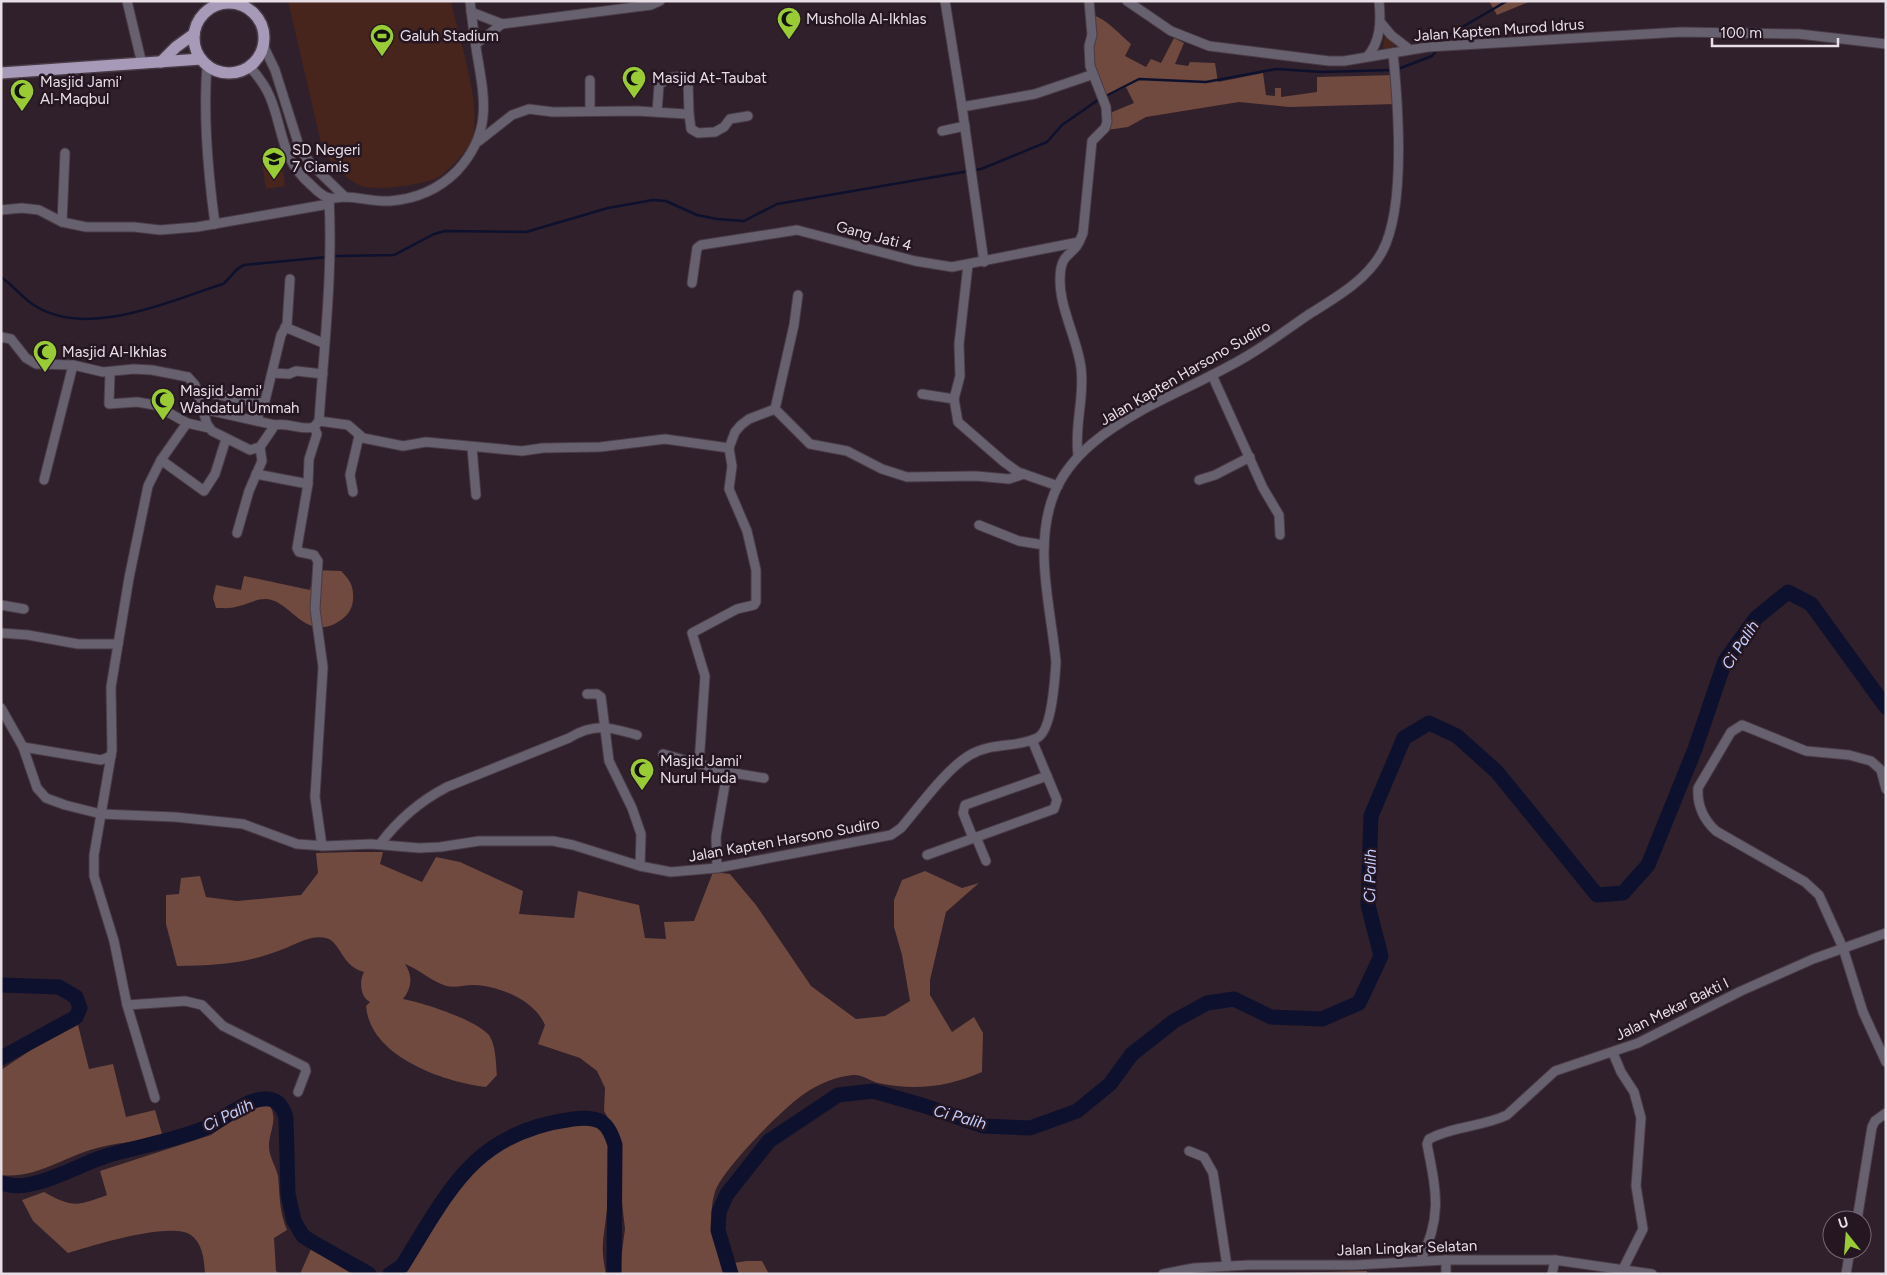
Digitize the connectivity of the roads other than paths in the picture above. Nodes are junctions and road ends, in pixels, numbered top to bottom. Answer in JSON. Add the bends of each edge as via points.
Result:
{"nodes":[{"id":1,"x":127,"y":1,"type":"edge"},
{"id":2,"x":254,"y":1,"type":"edge"},
{"id":3,"x":470,"y":1,"type":"edge"},
{"id":4,"x":660,"y":1,"type":"edge"},
{"id":5,"x":945,"y":1,"type":"edge"},
{"id":6,"x":1089,"y":1,"type":"edge"},
{"id":7,"x":1127,"y":1,"type":"edge"},
{"id":8,"x":1379,"y":1,"type":"edge"},
{"id":9,"x":212,"y":5,"type":"edge"},
{"id":10,"x":471,"y":12,"type":"junction"},
{"id":11,"x":256,"y":17,"type":"junction"},
{"id":12,"x":1381,"y":23,"type":"junction"},
{"id":13,"x":502,"y":24,"type":"junction"},
{"id":14,"x":194,"y":34,"type":"junction"},
{"id":15,"x":476,"y":44,"type":"junction"},
{"id":16,"x":1886,"y":44,"type":"edge"},
{"id":17,"x":263,"y":45,"type":"junction"},
{"id":18,"x":1409,"y":49,"type":"junction"},
{"id":19,"x":1392,"y":53,"type":"junction"},
{"id":20,"x":1367,"y":57,"type":"junction"},
{"id":21,"x":161,"y":62,"type":"junction"},
{"id":22,"x":204,"y":62,"type":"junction"},
{"id":23,"x":142,"y":64,"type":"junction"},
{"id":24,"x":249,"y":66,"type":"junction"},
{"id":25,"x":1,"y":73,"type":"edge"},
{"id":26,"x":1092,"y":75,"type":"junction"},
{"id":27,"x":590,"y":80,"type":"dead end"},
{"id":28,"x":962,"y":107,"type":"junction"},
{"id":29,"x":590,"y":111,"type":"junction"},
{"id":30,"x":657,"y":112,"type":"junction"},
{"id":31,"x":689,"y":114,"type":"junction"},
{"id":32,"x":748,"y":116,"type":"dead end"},
{"id":33,"x":965,"y":126,"type":"junction"},
{"id":34,"x":942,"y":130,"type":"dead end"},
{"id":35,"x":479,"y":141,"type":"junction"},
{"id":36,"x":300,"y":149,"type":"junction"},
{"id":37,"x":65,"y":154,"type":"dead end"},
{"id":38,"x":288,"y":157,"type":"junction"},
{"id":39,"x":345,"y":197,"type":"junction"},
{"id":40,"x":329,"y":201,"type":"junction"},
{"id":41,"x":1,"y":210,"type":"edge"},
{"id":42,"x":62,"y":222,"type":"junction"},
{"id":43,"x":215,"y":224,"type":"junction"},
{"id":44,"x":1079,"y":242,"type":"junction"},
{"id":45,"x":984,"y":262,"type":"junction"},
{"id":46,"x":968,"y":264,"type":"junction"},
{"id":47,"x":290,"y":279,"type":"dead end"},
{"id":48,"x":692,"y":282,"type":"dead end"},
{"id":49,"x":798,"y":295,"type":"dead end"},
{"id":50,"x":285,"y":327,"type":"junction"},
{"id":51,"x":1,"y":337,"type":"edge"},
{"id":52,"x":323,"y":343,"type":"junction"},
{"id":53,"x":73,"y":365,"type":"junction"},
{"id":54,"x":110,"y":372,"type":"junction"},
{"id":55,"x":272,"y":373,"type":"junction"},
{"id":56,"x":323,"y":374,"type":"junction"},
{"id":57,"x":1212,"y":375,"type":"junction"},
{"id":58,"x":197,"y":391,"type":"junction"},
{"id":59,"x":922,"y":394,"type":"dead end"},
{"id":60,"x":954,"y":399,"type":"junction"},
{"id":61,"x":262,"y":403,"type":"junction"},
{"id":62,"x":203,"y":409,"type":"junction"},
{"id":63,"x":775,"y":409,"type":"junction"},
{"id":64,"x":257,"y":421,"type":"junction"},
{"id":65,"x":187,"y":423,"type":"junction"},
{"id":66,"x":317,"y":424,"type":"junction"},
{"id":67,"x":275,"y":425,"type":"junction"},
{"id":68,"x":209,"y":428,"type":"junction"},
{"id":69,"x":359,"y":436,"type":"junction"},
{"id":70,"x":226,"y":440,"type":"junction"},
{"id":71,"x":260,"y":447,"type":"junction"},
{"id":72,"x":472,"y":448,"type":"junction"},
{"id":73,"x":729,"y":448,"type":"junction"},
{"id":74,"x":1078,"y":455,"type":"junction"},
{"id":75,"x":1250,"y":457,"type":"junction"},
{"id":76,"x":161,"y":460,"type":"junction"},
{"id":77,"x":256,"y":474,"type":"junction"},
{"id":78,"x":1024,"y":474,"type":"junction"},
{"id":79,"x":44,"y":480,"type":"dead end"},
{"id":80,"x":1200,"y":480,"type":"dead end"},
{"id":81,"x":308,"y":484,"type":"junction"},
{"id":82,"x":1058,"y":486,"type":"junction"},
{"id":83,"x":353,"y":492,"type":"dead end"},
{"id":84,"x":476,"y":494,"type":"dead end"},
{"id":85,"x":979,"y":525,"type":"dead end"},
{"id":86,"x":237,"y":533,"type":"dead end"},
{"id":87,"x":1280,"y":535,"type":"dead end"},
{"id":88,"x":1044,"y":545,"type":"junction"},
{"id":89,"x":1,"y":605,"type":"edge"},
{"id":90,"x":24,"y":609,"type":"dead end"},
{"id":91,"x":1,"y":633,"type":"edge"},
{"id":92,"x":118,"y":644,"type":"junction"},
{"id":93,"x":587,"y":694,"type":"dead end"},
{"id":94,"x":1,"y":708,"type":"edge"},
{"id":95,"x":605,"y":728,"type":"junction"},
{"id":96,"x":637,"y":735,"type":"dead end"},
{"id":97,"x":1032,"y":740,"type":"junction"},
{"id":98,"x":23,"y":747,"type":"junction"},
{"id":99,"x":663,"y":754,"type":"dead end"},
{"id":100,"x":112,"y":756,"type":"junction"},
{"id":101,"x":699,"y":764,"type":"junction"},
{"id":102,"x":727,"y":772,"type":"junction"},
{"id":103,"x":1047,"y":776,"type":"junction"},
{"id":104,"x":764,"y":778,"type":"dead end"},
{"id":105,"x":1886,"y":789,"type":"edge"},
{"id":106,"x":101,"y":814,"type":"junction"},
{"id":107,"x":974,"y":838,"type":"junction"},
{"id":108,"x":380,"y":844,"type":"junction"},
{"id":109,"x":322,"y":846,"type":"junction"},
{"id":110,"x":927,"y":855,"type":"dead end"},
{"id":111,"x":986,"y":861,"type":"dead end"},
{"id":112,"x":640,"y":866,"type":"junction"},
{"id":113,"x":716,"y":868,"type":"junction"},
{"id":114,"x":1886,"y":934,"type":"edge"},
{"id":115,"x":1843,"y":948,"type":"junction"},
{"id":116,"x":127,"y":1005,"type":"junction"},
{"id":117,"x":1613,"y":1053,"type":"junction"},
{"id":118,"x":1886,"y":1062,"type":"edge"},
{"id":119,"x":298,"y":1092,"type":"dead end"},
{"id":120,"x":155,"y":1098,"type":"dead end"},
{"id":121,"x":1886,"y":1114,"type":"edge"},
{"id":122,"x":1189,"y":1151,"type":"dead end"},
{"id":123,"x":1859,"y":1210,"type":"edge"},
{"id":124,"x":1446,"y":1260,"type":"junction"},
{"id":125,"x":1555,"y":1260,"type":"junction"},
{"id":126,"x":1848,"y":1260,"type":"edge"},
{"id":127,"x":1420,"y":1262,"type":"junction"},
{"id":128,"x":1227,"y":1266,"type":"junction"},
{"id":129,"x":1370,"y":1269,"type":"edge"},
{"id":130,"x":1623,"y":1269,"type":"junction"},
{"id":131,"x":1635,"y":1272,"type":"edge"},
{"id":132,"x":1163,"y":1274,"type":"edge"},
{"id":133,"x":1446,"y":1274,"type":"edge"},
{"id":134,"x":1552,"y":1274,"type":"edge"},
{"id":135,"x":1652,"y":1274,"type":"edge"},
{"id":136,"x":1846,"y":1274,"type":"edge"}],
"edges":[{"from":1,"to":23,"type":"street"},
{"from":2,"to":11,"type":"main road"},
{"from":3,"to":10,"type":"street"},
{"from":4,"to":13,"type":"street","via":[[651,5]]},
{"from":5,"to":28,"type":"street"},
{"from":6,"to":26,"type":"street"},
{"from":7,"to":20,"type":"street","name":"Jalan Kapten Murod Idrus","via":[[1171,31],[1209,46],[1329,61]]},
{"from":8,"to":12,"type":"street"},
{"from":9,"to":11,"type":"main road","via":[[238,5]]},
{"from":9,"to":14,"type":"main road","via":[[198,22]]},
{"from":10,"to":13,"type":"street"},
{"from":10,"to":15,"type":"street"},
{"from":11,"to":17,"type":"main road","via":[[262,30]]},
{"from":12,"to":18,"type":"street"},
{"from":12,"to":20,"type":"street","via":[[1374,50]]},
{"from":13,"to":15,"type":"street"},
{"from":14,"to":21,"type":"main road"},
{"from":14,"to":22,"type":"main road","via":[[195,47]]},
{"from":15,"to":35,"type":"street","via":[[484,96],[484,120]]},
{"from":16,"to":18,"type":"street","name":"Jalan Kapten Murod Idrus","via":[[1799,34],[1724,32]]},
{"from":17,"to":24,"type":"main road"},
{"from":17,"to":36,"type":"street","via":[[275,70]]},
{"from":18,"to":19,"type":"street","name":"Jalan Kapten Murod Idrus"},
{"from":19,"to":20,"type":"street","name":"Jalan Kapten Murod Idrus"},
{"from":19,"to":57,"type":"street","name":"Jalan Kapten Harsono Sudiro","via":[[1397,142],[1395,211],[1388,240],[1379,257],[1365,275],[1341,294],[1268,344]]},
{"from":21,"to":22,"type":"main road"},
{"from":21,"to":23,"type":"main road"},
{"from":22,"to":24,"type":"main road","via":[[224,72]]},
{"from":22,"to":43,"type":"street"},
{"from":23,"to":25,"type":"main road"},
{"from":24,"to":38,"type":"street","via":[[262,80],[270,98]]},
{"from":26,"to":28,"type":"street","via":[[1036,94]]},
{"from":26,"to":44,"type":"street","via":[[1108,122],[1092,141],[1086,212]]},
{"from":27,"to":29,"type":"street"},
{"from":28,"to":33,"type":"street"},
{"from":29,"to":30,"type":"street"},
{"from":29,"to":35,"type":"street","via":[[519,110]]},
{"from":30,"to":31,"type":"street"},
{"from":30,"to":31,"type":"street","via":[[659,85],[668,78],[682,76],[688,81]]},
{"from":31,"to":32,"type":"street","via":[[691,129],[698,132],[720,130],[730,119]]},
{"from":33,"to":34,"type":"street"},
{"from":33,"to":45,"type":"street"},
{"from":35,"to":39,"type":"street","via":[[448,180],[425,194],[383,202]]},
{"from":36,"to":38,"type":"street"},
{"from":36,"to":39,"type":"street","via":[[320,174]]},
{"from":37,"to":42,"type":"street"},
{"from":38,"to":40,"type":"street","via":[[309,184]]},
{"from":39,"to":40,"type":"street"},
{"from":40,"to":43,"type":"street"},
{"from":40,"to":52,"type":"street","via":[[330,267]]},
{"from":41,"to":42,"type":"street","via":[[39,210]]},
{"from":42,"to":43,"type":"street","via":[[86,227],[160,230]]},
{"from":44,"to":45,"type":"street","name":"Gang Jati 4"},
{"from":44,"to":74,"type":"street","via":[[1063,260],[1060,284],[1082,372]]},
{"from":45,"to":46,"type":"street","name":"Gang Jati 4"},
{"from":46,"to":48,"type":"street","name":"Gang Jati 4","via":[[948,267],[915,261],[794,230],[701,244],[697,248]]},
{"from":46,"to":60,"type":"street","via":[[958,344],[959,381]]},
{"from":47,"to":50,"type":"street"},
{"from":49,"to":63,"type":"street"},
{"from":50,"to":52,"type":"street"},
{"from":50,"to":55,"type":"street","via":[[280,335]]},
{"from":51,"to":53,"type":"street","via":[[11,339],[26,358],[36,364]]},
{"from":52,"to":56,"type":"street"},
{"from":53,"to":54,"type":"street"},
{"from":53,"to":79,"type":"street"},
{"from":54,"to":58,"type":"street","via":[[134,369],[184,376],[192,380]]},
{"from":54,"to":65,"type":"street","via":[[109,404],[137,402],[155,405]]},
{"from":55,"to":56,"type":"street"},
{"from":55,"to":61,"type":"street"},
{"from":56,"to":66,"type":"street"},
{"from":57,"to":74,"type":"street","name":"Jalan Kapten Harsono Sudiro","via":[[1134,415]]},
{"from":57,"to":75,"type":"street"},
{"from":58,"to":61,"type":"street"},
{"from":58,"to":62,"type":"street"},
{"from":59,"to":60,"type":"street"},
{"from":60,"to":78,"type":"street","via":[[958,422],[1011,468]]},
{"from":61,"to":64,"type":"street"},
{"from":62,"to":64,"type":"street"},
{"from":62,"to":68,"type":"street"},
{"from":63,"to":73,"type":"street","via":[[741,425]]},
{"from":63,"to":78,"type":"street","via":[[810,444],[847,451],[903,476],[1009,479]]},
{"from":64,"to":67,"type":"street"},
{"from":65,"to":68,"type":"street"},
{"from":65,"to":76,"type":"street"},
{"from":66,"to":67,"type":"street","via":[[308,428]]},
{"from":66,"to":69,"type":"street","via":[[348,425]]},
{"from":66,"to":81,"type":"street","via":[[309,459]]},
{"from":67,"to":71,"type":"street"},
{"from":68,"to":70,"type":"street"},
{"from":69,"to":72,"type":"street","via":[[403,446],[426,442]]},
{"from":69,"to":83,"type":"street","via":[[350,475]]},
{"from":70,"to":71,"type":"street","via":[[250,450]]},
{"from":70,"to":76,"type":"street","via":[[215,474],[204,491]]},
{"from":71,"to":77,"type":"street","via":[[262,461]]},
{"from":72,"to":73,"type":"street","via":[[522,451],[665,440]]},
{"from":72,"to":84,"type":"street"},
{"from":73,"to":101,"type":"street","via":[[732,466],[729,489],[747,532],[756,570],[757,598],[754,605],[737,609],[692,633],[705,676]]},
{"from":74,"to":82,"type":"street","name":"Jalan Kapten Harsono Sudiro"},
{"from":75,"to":80,"type":"street"},
{"from":75,"to":87,"type":"street","via":[[1263,488],[1280,515]]},
{"from":76,"to":92,"type":"street","via":[[148,486]]},
{"from":77,"to":81,"type":"street"},
{"from":77,"to":86,"type":"street"},
{"from":78,"to":82,"type":"street"},
{"from":81,"to":109,"type":"street","via":[[297,548],[299,552],[314,555],[318,561],[315,609],[324,667],[314,797]]},
{"from":82,"to":88,"type":"street","name":"Jalan Kapten Harsono Sudiro","via":[[1046,525]]},
{"from":85,"to":88,"type":"street","via":[[1019,541]]},
{"from":88,"to":97,"type":"street","name":"Jalan Kapten Harsono Sudiro","via":[[1056,662],[1055,682],[1046,729]]},
{"from":89,"to":90,"type":"street"},
{"from":91,"to":92,"type":"street","via":[[28,634],[78,644]]},
{"from":92,"to":100,"type":"street","via":[[111,687]]},
{"from":93,"to":95,"type":"street","via":[[601,697]]},
{"from":94,"to":98,"type":"street","name":"Jalan Kapten Harsono Sudiro"},
{"from":95,"to":96,"type":"street"},
{"from":95,"to":108,"type":"street","via":[[587,728],[434,794],[390,831]]},
{"from":95,"to":112,"type":"street","via":[[609,761],[641,834]]},
{"from":97,"to":103,"type":"street"},
{"from":97,"to":113,"type":"street","name":"Jalan Kapten Harsono Sudiro","via":[[983,748],[962,760],[901,828],[885,838]]},
{"from":98,"to":100,"type":"street","via":[[101,760]]},
{"from":98,"to":106,"type":"street","name":"Jalan Kapten Harsono Sudiro","via":[[37,788],[46,798]]},
{"from":99,"to":101,"type":"street"},
{"from":100,"to":106,"type":"street"},
{"from":101,"to":102,"type":"street"},
{"from":102,"to":104,"type":"street"},
{"from":102,"to":113,"type":"street","via":[[716,837]]},
{"from":103,"to":107,"type":"street","via":[[1057,800],[1054,809]]},
{"from":103,"to":107,"type":"street","via":[[963,807]]},
{"from":105,"to":115,"type":"street","via":[[1881,770],[1871,762],[1849,755],[1806,751],[1742,725],[1731,732],[1698,788],[1698,802],[1709,825],[1805,882],[1819,895]]},
{"from":106,"to":109,"type":"street","name":"Jalan Kapten Harsono Sudiro","via":[[243,824],[297,844]]},
{"from":106,"to":116,"type":"street","via":[[94,876],[114,941]]},
{"from":107,"to":110,"type":"street"},
{"from":107,"to":111,"type":"street"},
{"from":108,"to":109,"type":"street","name":"Jalan Kapten Harsono Sudiro"},
{"from":108,"to":112,"type":"street","name":"Jalan Kapten Harsono Sudiro","via":[[440,847],[479,841],[553,841]]},
{"from":112,"to":113,"type":"street","name":"Jalan Kapten Harsono Sudiro","via":[[671,872]]},
{"from":114,"to":115,"type":"street","name":"Jalan Mekar Bakti I"},
{"from":115,"to":117,"type":"street","name":"Jalan Mekar Bakti I","via":[[1741,991]]},
{"from":115,"to":118,"type":"street","via":[[1863,1012]]},
{"from":116,"to":119,"type":"street","via":[[185,1001],[202,1005],[223,1026],[305,1067]]},
{"from":116,"to":120,"type":"street"},
{"from":117,"to":127,"type":"street","name":"Jalan Mekar Bakti I","via":[[1555,1071],[1502,1117],[1429,1139],[1427,1144],[1436,1187],[1437,1212],[1430,1243]]},
{"from":117,"to":130,"type":"street","via":[[1634,1092],[1641,1118],[1636,1186],[1643,1229]]},
{"from":121,"to":123,"type":"street","via":[[1872,1127]]},
{"from":122,"to":128,"type":"street","via":[[1204,1157],[1214,1173]]},
{"from":124,"to":125,"type":"street","name":"Jalan Lingkar Selatan"},
{"from":124,"to":127,"type":"street","name":"Jalan Lingkar Selatan"},
{"from":124,"to":133,"type":"street"},
{"from":125,"to":130,"type":"street","name":"Jalan Lingkar Selatan"},
{"from":125,"to":134,"type":"street"},
{"from":126,"to":136,"type":"street"},
{"from":127,"to":129,"type":"street","name":"Jalan Lingkar Selatan"},
{"from":128,"to":129,"type":"street","name":"Jalan Lingkar Selatan","via":[[1301,1264]]},
{"from":128,"to":132,"type":"street","name":"Jalan Lingkar Selatan"},
{"from":130,"to":131,"type":"street","name":"Jalan Lingkar Selatan"},
{"from":131,"to":135,"type":"street","name":"Jalan Lingkar Selatan"}]}
